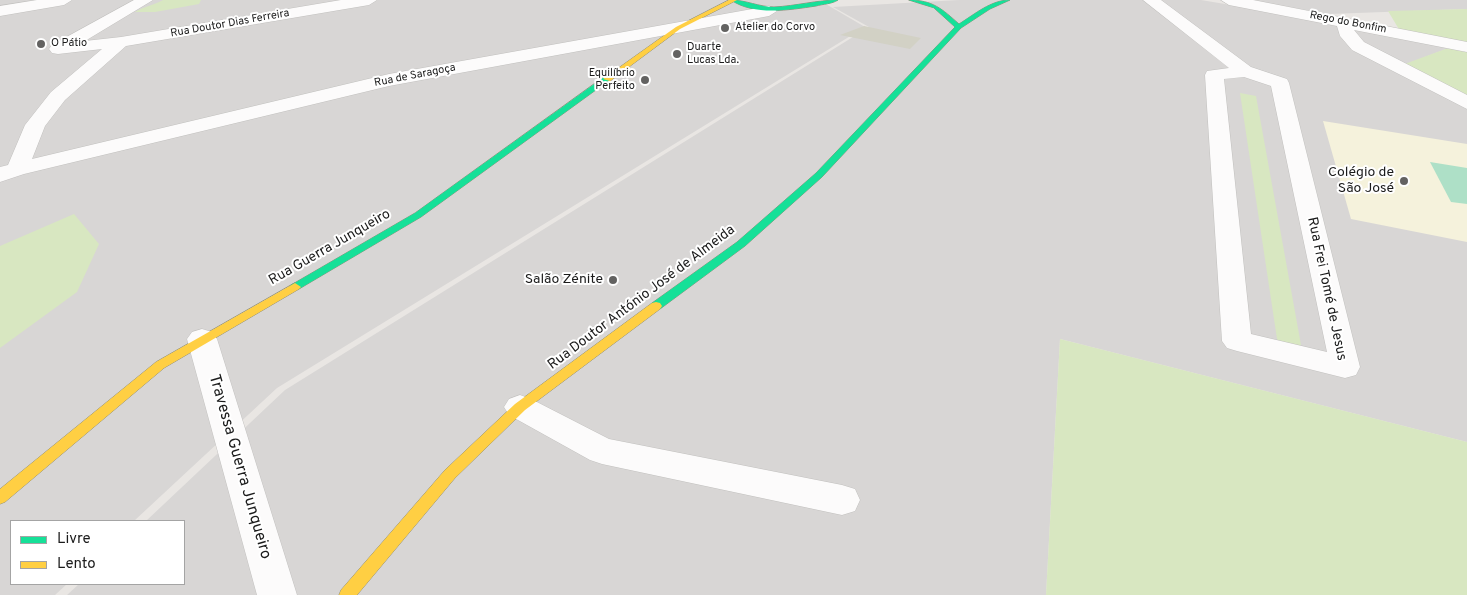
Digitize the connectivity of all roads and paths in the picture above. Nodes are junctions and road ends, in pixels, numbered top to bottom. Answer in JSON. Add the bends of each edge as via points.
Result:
{"nodes":[{"id":1,"x":34,"y":0,"type":"edge"},
{"id":2,"x":64,"y":0,"type":"edge"},
{"id":3,"x":145,"y":0,"type":"edge"},
{"id":4,"x":369,"y":0,"type":"edge"},
{"id":5,"x":734,"y":0,"type":"edge"},
{"id":6,"x":835,"y":0,"type":"edge"},
{"id":7,"x":912,"y":0,"type":"edge"},
{"id":8,"x":1007,"y":0,"type":"edge"},
{"id":9,"x":1150,"y":0,"type":"edge"},
{"id":10,"x":1229,"y":0,"type":"edge"},
{"id":11,"x":7,"y":9,"type":"edge"},
{"id":12,"x":769,"y":11,"type":"junction"},
{"id":13,"x":1344,"y":22,"type":"junction"},
{"id":14,"x":959,"y":27,"type":"junction"},
{"id":15,"x":678,"y":28,"type":"junction"},
{"id":16,"x":121,"y":42,"type":"junction"},
{"id":17,"x":1467,"y":47,"type":"edge"},
{"id":18,"x":1245,"y":71,"type":"junction"},
{"id":19,"x":1467,"y":102,"type":"edge"},
{"id":20,"x":9,"y":172,"type":"edge"},
{"id":21,"x":202,"y":339,"type":"junction"},
{"id":22,"x":520,"y":407,"type":"junction"},
{"id":23,"x":0,"y":498,"type":"edge"},
{"id":24,"x":842,"y":500,"type":"dead end"},
{"id":25,"x":277,"y":595,"type":"edge"},
{"id":26,"x":346,"y":595,"type":"edge"}],
"edges":[{"from":1,"to":11,"type":"street"},
{"from":2,"to":11,"type":"street"},
{"from":3,"to":16,"type":"street","name":"Rua Doutor Dias Ferreira","via":[[58,49]]},
{"from":4,"to":16,"type":"street","name":"Rua Doutor Dias Ferreira"},
{"from":5,"to":12,"type":"street"},
{"from":5,"to":15,"type":"street","name":"Rua Guerra Junqueiro"},
{"from":6,"to":12,"type":"street","name":"Rua de Saragoça"},
{"from":7,"to":14,"type":"street","via":[[936,7]]},
{"from":8,"to":14,"type":"street","name":"Rua Doutor António José de Almeida"},
{"from":9,"to":18,"type":"street","name":"Rua Frei Tomé de Jesus"},
{"from":10,"to":13,"type":"street","name":"Rego do Bonfim"},
{"from":12,"to":15,"type":"street","name":"Rua de Saragoça"},
{"from":13,"to":17,"type":"street","name":"Rego do Bonfim"},
{"from":13,"to":19,"type":"street","via":[[1348,36],[1358,46]]},
{"from":14,"to":22,"type":"street","name":"Rua Doutor António José de Almeida","via":[[819,175],[748,238]]},
{"from":15,"to":20,"type":"street","name":"Rua de Saragoça","via":[[389,80]]},
{"from":15,"to":21,"type":"street","name":"Rua Guerra Junqueiro","via":[[418,215]]},
{"from":16,"to":20,"type":"street","via":[[58,96],[35,126]]},
{"from":18,"to":18,"type":"street","name":"Rua Frei Tomé de Jesus","via":[[1214,75],[1237,341],[1345,367],[1280,83]]},
{"from":21,"to":23,"type":"street","name":"Rua Guerra Junqueiro","via":[[160,365]]},
{"from":21,"to":25,"type":"street","name":"Travessa Guerra Junqueiro"},
{"from":22,"to":24,"type":"street","via":[[602,451]]},
{"from":22,"to":26,"type":"street","name":"Rua Doutor António José de Almeida","via":[[450,474]]}]}
